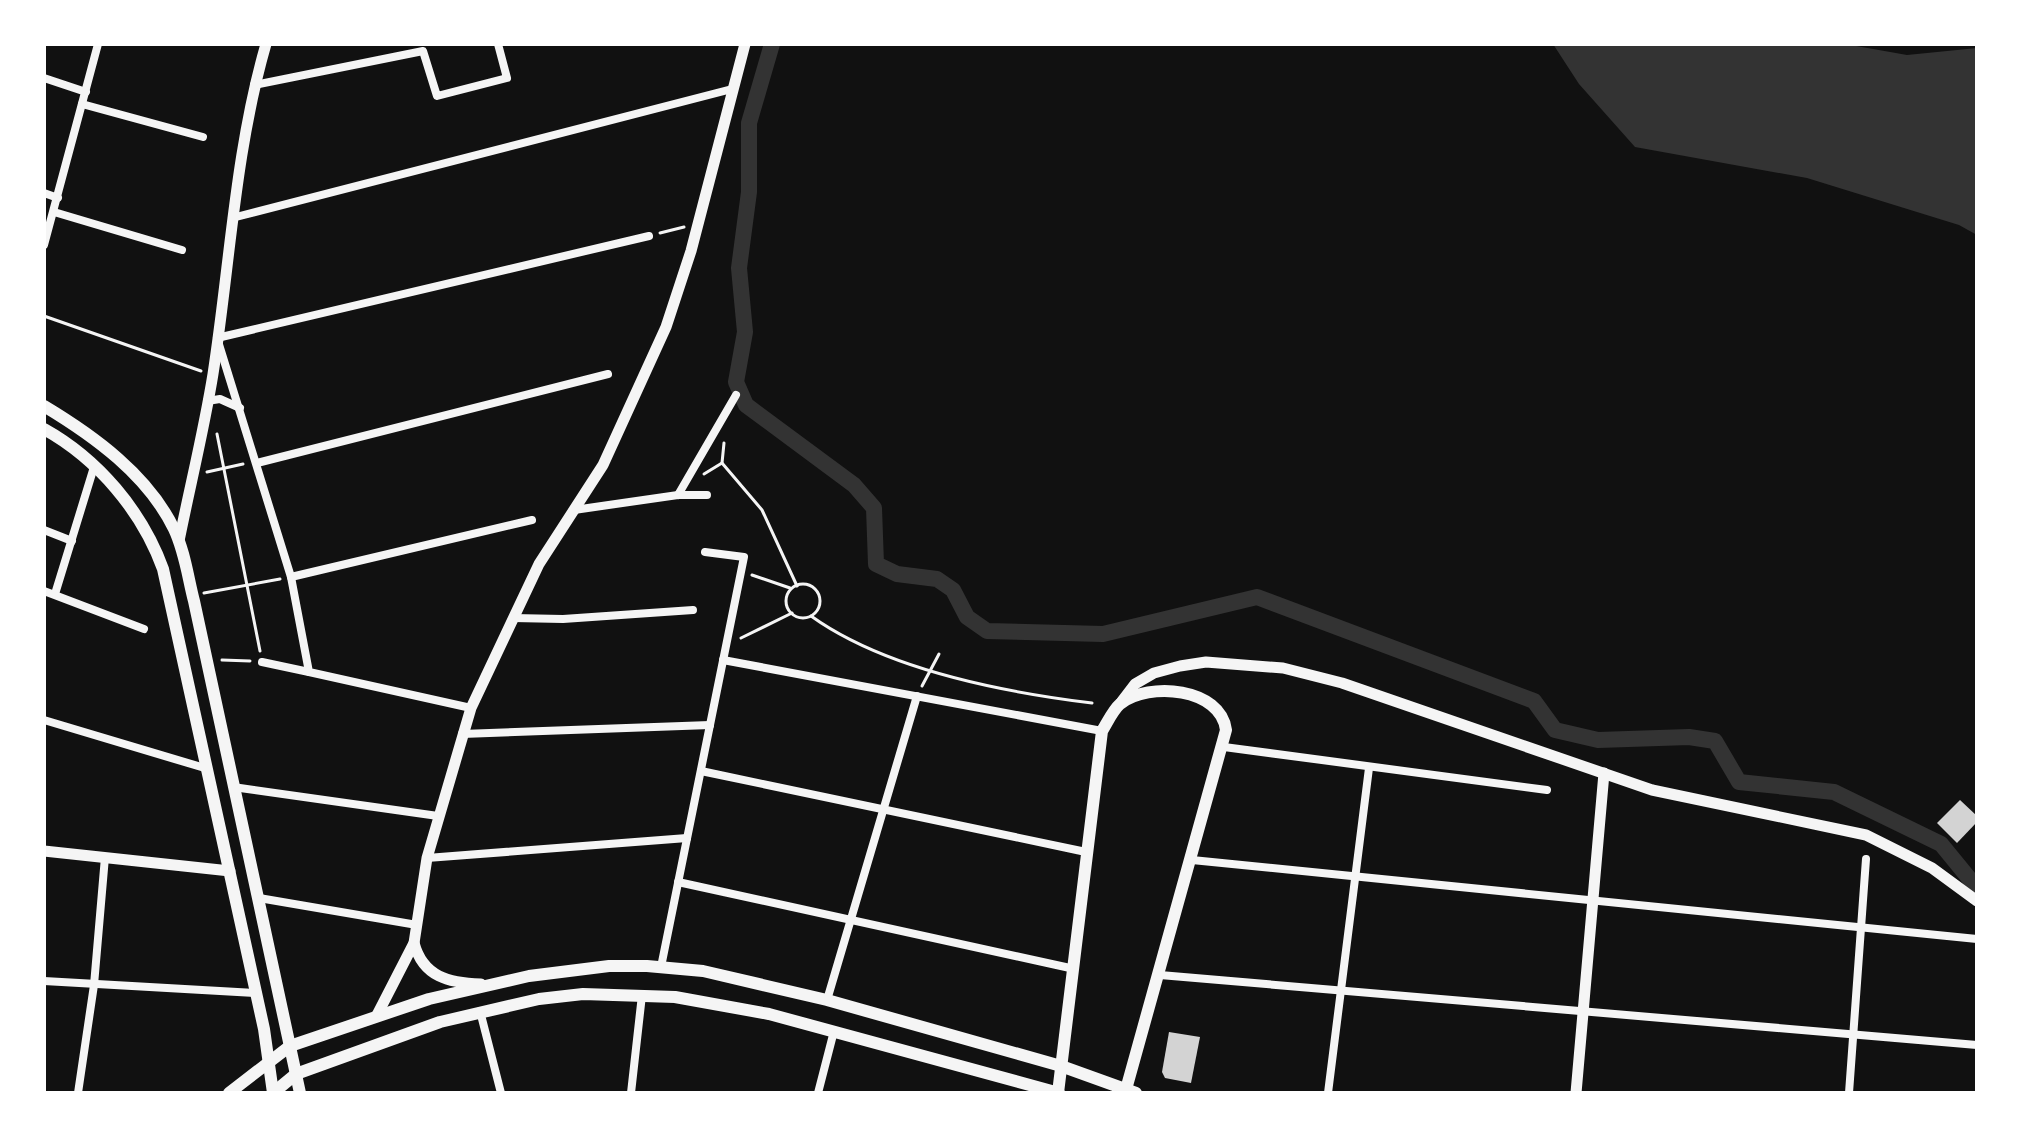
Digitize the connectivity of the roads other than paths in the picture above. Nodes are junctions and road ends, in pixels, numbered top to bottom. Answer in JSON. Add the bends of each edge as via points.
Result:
{"nodes":[{"id":1,"x":98,"y":44,"type":"edge"},
{"id":2,"x":266,"y":44,"type":"edge"},
{"id":3,"x":498,"y":44,"type":"edge"},
{"id":4,"x":745,"y":44,"type":"edge"},
{"id":5,"x":44,"y":78,"type":"edge"},
{"id":6,"x":254,"y":85,"type":"junction"},
{"id":7,"x":732,"y":89,"type":"junction"},
{"id":8,"x":86,"y":92,"type":"junction"},
{"id":9,"x":82,"y":104,"type":"junction"},
{"id":10,"x":203,"y":137,"type":"dead end"},
{"id":11,"x":44,"y":193,"type":"edge"},
{"id":12,"x":58,"y":198,"type":"junction"},
{"id":13,"x":54,"y":212,"type":"junction"},
{"id":14,"x":232,"y":218,"type":"junction"},
{"id":15,"x":649,"y":236,"type":"road end"},
{"id":16,"x":44,"y":245,"type":"edge"},
{"id":17,"x":182,"y":250,"type":"dead end"},
{"id":18,"x":217,"y":338,"type":"junction"},
{"id":19,"x":608,"y":374,"type":"dead end"},
{"id":20,"x":736,"y":395,"type":"dead end"},
{"id":21,"x":207,"y":401,"type":"junction"},
{"id":22,"x":44,"y":406,"type":"edge"},
{"id":23,"x":241,"y":408,"type":"junction"},
{"id":24,"x":44,"y":429,"type":"edge"},
{"id":25,"x":257,"y":462,"type":"junction"},
{"id":26,"x":94,"y":467,"type":"junction"},
{"id":27,"x":678,"y":495,"type":"junction"},
{"id":28,"x":707,"y":495,"type":"dead end"},
{"id":29,"x":574,"y":510,"type":"junction"},
{"id":30,"x":532,"y":520,"type":"dead end"},
{"id":31,"x":44,"y":530,"type":"edge"},
{"id":32,"x":72,"y":541,"type":"junction"},
{"id":33,"x":179,"y":541,"type":"junction"},
{"id":34,"x":705,"y":552,"type":"dead end"},
{"id":35,"x":291,"y":577,"type":"junction"},
{"id":36,"x":44,"y":591,"type":"edge"},
{"id":37,"x":55,"y":594,"type":"junction"},
{"id":38,"x":693,"y":610,"type":"dead end"},
{"id":39,"x":513,"y":618,"type":"junction"},
{"id":40,"x":144,"y":629,"type":"dead end"},
{"id":41,"x":206,"y":659,"type":"junction"},
{"id":42,"x":723,"y":660,"type":"junction"},
{"id":43,"x":262,"y":662,"type":"road end"},
{"id":44,"x":185,"y":664,"type":"junction"},
{"id":45,"x":309,"y":672,"type":"junction"},
{"id":46,"x":917,"y":696,"type":"junction"},
{"id":47,"x":1120,"y":704,"type":"junction"},
{"id":48,"x":471,"y":708,"type":"junction"},
{"id":49,"x":44,"y":720,"type":"edge"},
{"id":50,"x":710,"y":725,"type":"junction"},
{"id":51,"x":1102,"y":731,"type":"junction"},
{"id":52,"x":462,"y":734,"type":"junction"},
{"id":53,"x":1224,"y":747,"type":"junction"},
{"id":54,"x":1369,"y":768,"type":"junction"},
{"id":55,"x":208,"y":769,"type":"junction"},
{"id":56,"x":701,"y":771,"type":"junction"},
{"id":57,"x":1604,"y":773,"type":"junction"},
{"id":58,"x":233,"y":787,"type":"junction"},
{"id":59,"x":1547,"y":790,"type":"dead end"},
{"id":60,"x":884,"y":808,"type":"junction"},
{"id":61,"x":438,"y":816,"type":"junction"},
{"id":62,"x":687,"y":838,"type":"junction"},
{"id":63,"x":44,"y":851,"type":"edge"},
{"id":64,"x":1086,"y":852,"type":"junction"},
{"id":65,"x":105,"y":857,"type":"junction"},
{"id":66,"x":427,"y":858,"type":"junction"},
{"id":67,"x":1866,"y":859,"type":"dead end"},
{"id":68,"x":1192,"y":860,"type":"junction"},
{"id":69,"x":230,"y":871,"type":"junction"},
{"id":70,"x":1355,"y":879,"type":"junction"},
{"id":71,"x":678,"y":882,"type":"junction"},
{"id":72,"x":259,"y":898,"type":"junction"},
{"id":73,"x":1593,"y":901,"type":"junction"},
{"id":74,"x":1977,"y":901,"type":"edge"},
{"id":75,"x":852,"y":917,"type":"junction"},
{"id":76,"x":417,"y":925,"type":"junction"},
{"id":77,"x":1860,"y":926,"type":"junction"},
{"id":78,"x":1977,"y":939,"type":"edge"},
{"id":79,"x":414,"y":943,"type":"junction"},
{"id":80,"x":661,"y":967,"type":"junction"},
{"id":81,"x":1070,"y":968,"type":"junction"},
{"id":82,"x":1160,"y":975,"type":"junction"},
{"id":83,"x":44,"y":981,"type":"edge"},
{"id":84,"x":94,"y":985,"type":"junction"},
{"id":85,"x":488,"y":985,"type":"junction"},
{"id":86,"x":1341,"y":991,"type":"junction"},
{"id":87,"x":255,"y":993,"type":"junction"},
{"id":88,"x":642,"y":995,"type":"junction"},
{"id":89,"x":827,"y":1000,"type":"junction"},
{"id":90,"x":480,"y":1011,"type":"junction"},
{"id":91,"x":1583,"y":1012,"type":"junction"},
{"id":92,"x":377,"y":1015,"type":"junction"},
{"id":93,"x":834,"y":1031,"type":"junction"},
{"id":94,"x":1853,"y":1035,"type":"junction"},
{"id":95,"x":1977,"y":1045,"type":"edge"},
{"id":96,"x":290,"y":1046,"type":"junction"},
{"id":97,"x":270,"y":1062,"type":"junction"},
{"id":98,"x":1061,"y":1066,"type":"junction"},
{"id":99,"x":296,"y":1074,"type":"junction"},
{"id":100,"x":1129,"y":1092,"type":"edge"},
{"id":101,"x":78,"y":1093,"type":"edge"},
{"id":102,"x":229,"y":1093,"type":"edge"},
{"id":103,"x":273,"y":1093,"type":"edge"},
{"id":104,"x":300,"y":1093,"type":"edge"},
{"id":105,"x":501,"y":1093,"type":"edge"},
{"id":106,"x":631,"y":1093,"type":"edge"},
{"id":107,"x":818,"y":1093,"type":"edge"},
{"id":108,"x":1058,"y":1093,"type":"edge"},
{"id":109,"x":1328,"y":1093,"type":"edge"},
{"id":110,"x":1576,"y":1093,"type":"edge"},
{"id":111,"x":1849,"y":1093,"type":"edge"}],
"edges":[{"from":1,"to":8,"type":"street"},
{"from":2,"to":6,"type":"street"},
{"from":3,"to":6,"type":"street","via":[[507,78],[437,96],[423,51]]},
{"from":4,"to":7,"type":"street"},
{"from":5,"to":8,"type":"street"},
{"from":6,"to":14,"type":"street"},
{"from":7,"to":14,"type":"street"},
{"from":7,"to":29,"type":"street","via":[[666,327],[603,465]]},
{"from":8,"to":9,"type":"street"},
{"from":9,"to":10,"type":"street"},
{"from":9,"to":12,"type":"street"},
{"from":11,"to":12,"type":"street"},
{"from":12,"to":13,"type":"street"},
{"from":13,"to":16,"type":"street"},
{"from":13,"to":17,"type":"street"},
{"from":14,"to":18,"type":"street"},
{"from":15,"to":18,"type":"street"},
{"from":18,"to":21,"type":"street"},
{"from":18,"to":23,"type":"street"},
{"from":19,"to":25,"type":"street"},
{"from":20,"to":27,"type":"street"},
{"from":21,"to":23,"type":"street","via":[[232,402]]},
{"from":21,"to":33,"type":"street"},
{"from":22,"to":33,"type":"main road","via":[[125,466],[166,515]]},
{"from":23,"to":25,"type":"street"},
{"from":24,"to":26,"type":"main road"},
{"from":25,"to":35,"type":"street"},
{"from":26,"to":32,"type":"street"},
{"from":26,"to":44,"type":"main road","via":[[133,511],[160,559]]},
{"from":27,"to":28,"type":"street"},
{"from":27,"to":29,"type":"street"},
{"from":29,"to":39,"type":"street"},
{"from":30,"to":35,"type":"street"},
{"from":31,"to":32,"type":"street"},
{"from":32,"to":37,"type":"street"},
{"from":33,"to":41,"type":"main road"},
{"from":34,"to":42,"type":"street","via":[[744,557]]},
{"from":35,"to":45,"type":"street"},
{"from":36,"to":37,"type":"street"},
{"from":37,"to":40,"type":"street"},
{"from":38,"to":39,"type":"street"},
{"from":39,"to":48,"type":"street"},
{"from":41,"to":44,"type":"main road"},
{"from":41,"to":58,"type":"main road"},
{"from":42,"to":46,"type":"street"},
{"from":42,"to":50,"type":"street"},
{"from":43,"to":45,"type":"street"},
{"from":44,"to":55,"type":"main road"},
{"from":45,"to":48,"type":"street"},
{"from":46,"to":51,"type":"street"},
{"from":46,"to":60,"type":"street"},
{"from":47,"to":51,"type":"main road"},
{"from":47,"to":53,"type":"main road","via":[[1162,692],[1204,699],[1224,716]]},
{"from":47,"to":57,"type":"street","via":[[1135,684],[1180,666],[1283,668],[1342,683]]},
{"from":48,"to":52,"type":"street"},
{"from":49,"to":55,"type":"street"},
{"from":50,"to":52,"type":"street"},
{"from":50,"to":56,"type":"street"},
{"from":51,"to":64,"type":"main road"},
{"from":52,"to":61,"type":"street"},
{"from":53,"to":54,"type":"street"},
{"from":53,"to":68,"type":"main road"},
{"from":54,"to":59,"type":"street"},
{"from":54,"to":70,"type":"street"},
{"from":55,"to":69,"type":"main road"},
{"from":56,"to":60,"type":"street"},
{"from":56,"to":62,"type":"street"},
{"from":57,"to":73,"type":"street"},
{"from":57,"to":74,"type":"street","via":[[1652,790],[1866,835],[1932,868]]},
{"from":58,"to":61,"type":"street"},
{"from":58,"to":72,"type":"main road"},
{"from":60,"to":64,"type":"street"},
{"from":60,"to":75,"type":"street"},
{"from":61,"to":66,"type":"street"},
{"from":62,"to":66,"type":"street"},
{"from":62,"to":71,"type":"street"},
{"from":63,"to":65,"type":"street"},
{"from":64,"to":81,"type":"main road"},
{"from":65,"to":69,"type":"street"},
{"from":65,"to":84,"type":"street"},
{"from":66,"to":76,"type":"street"},
{"from":67,"to":77,"type":"street"},
{"from":68,"to":70,"type":"street"},
{"from":68,"to":82,"type":"main road"},
{"from":69,"to":87,"type":"main road"},
{"from":70,"to":73,"type":"street"},
{"from":70,"to":86,"type":"street"},
{"from":71,"to":75,"type":"street"},
{"from":71,"to":80,"type":"street"},
{"from":72,"to":76,"type":"street"},
{"from":72,"to":96,"type":"main road"},
{"from":73,"to":77,"type":"street"},
{"from":73,"to":91,"type":"street"},
{"from":75,"to":81,"type":"street"},
{"from":75,"to":89,"type":"street"},
{"from":76,"to":79,"type":"street"},
{"from":77,"to":78,"type":"street"},
{"from":77,"to":94,"type":"street"},
{"from":79,"to":85,"type":"street","via":[[425,968],[439,978]]},
{"from":79,"to":92,"type":"street"},
{"from":80,"to":85,"type":"main road","via":[[569,970]]},
{"from":80,"to":89,"type":"main road"},
{"from":81,"to":98,"type":"main road"},
{"from":82,"to":86,"type":"street"},
{"from":82,"to":100,"type":"main road"},
{"from":83,"to":84,"type":"street"},
{"from":84,"to":87,"type":"street"},
{"from":84,"to":101,"type":"street"},
{"from":85,"to":92,"type":"main road"},
{"from":86,"to":91,"type":"street"},
{"from":86,"to":109,"type":"street"},
{"from":87,"to":97,"type":"main road"},
{"from":88,"to":90,"type":"main road","via":[[583,994]]},
{"from":88,"to":93,"type":"main road","via":[[769,1014]]},
{"from":88,"to":106,"type":"street"},
{"from":89,"to":98,"type":"main road"},
{"from":90,"to":99,"type":"main road"},
{"from":90,"to":105,"type":"street"},
{"from":91,"to":94,"type":"street"},
{"from":91,"to":110,"type":"street"},
{"from":92,"to":96,"type":"main road"},
{"from":93,"to":107,"type":"street"},
{"from":93,"to":108,"type":"main road"},
{"from":94,"to":95,"type":"street"},
{"from":94,"to":111,"type":"street"},
{"from":96,"to":97,"type":"main road"},
{"from":96,"to":99,"type":"main road"},
{"from":97,"to":102,"type":"main road"},
{"from":97,"to":103,"type":"main road"},
{"from":98,"to":100,"type":"main road"},
{"from":98,"to":108,"type":"main road"},
{"from":99,"to":103,"type":"main road"},
{"from":99,"to":104,"type":"main road"}]}
